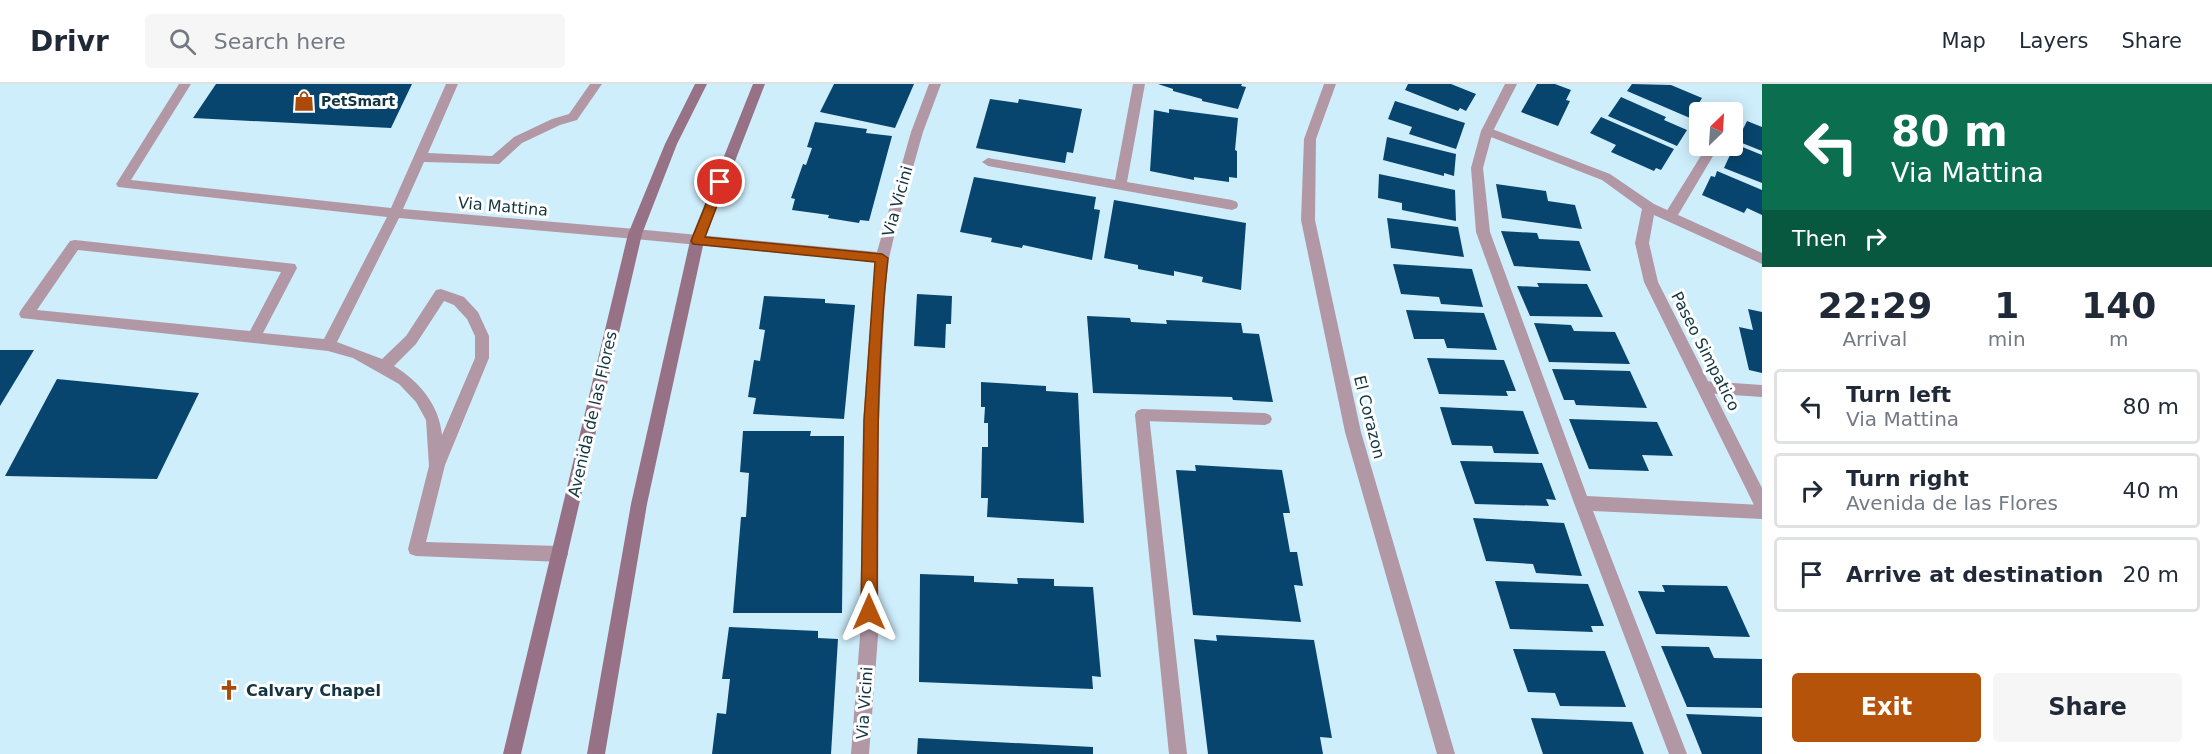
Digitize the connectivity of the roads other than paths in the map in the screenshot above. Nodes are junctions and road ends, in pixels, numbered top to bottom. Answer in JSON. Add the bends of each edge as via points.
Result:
{"nodes":[{"id":1,"x":185,"y":84,"type":"edge"},
{"id":2,"x":453,"y":84,"type":"edge"},
{"id":3,"x":596,"y":84,"type":"edge"},
{"id":4,"x":701,"y":84,"type":"edge"},
{"id":5,"x":759,"y":84,"type":"edge"},
{"id":6,"x":935,"y":84,"type":"edge"},
{"id":7,"x":1139,"y":84,"type":"edge"},
{"id":8,"x":1330,"y":84,"type":"edge"},
{"id":9,"x":1512,"y":84,"type":"edge"},
{"id":10,"x":1487,"y":131,"type":"junction"},
{"id":11,"x":1707,"y":156,"type":"edge"},
{"id":12,"x":420,"y":157,"type":"junction"},
{"id":13,"x":988,"y":162,"type":"dead end"},
{"id":14,"x":1120,"y":186,"type":"junction"},
{"id":15,"x":1232,"y":206,"type":"dead end"},
{"id":16,"x":1649,"y":207,"type":"junction"},
{"id":17,"x":395,"y":213,"type":"junction"},
{"id":18,"x":1670,"y":217,"type":"junction"},
{"id":19,"x":635,"y":234,"type":"junction"},
{"id":20,"x":697,"y":241,"type":"junction"},
{"id":21,"x":882,"y":258,"type":"junction"},
{"id":22,"x":1762,"y":258,"type":"edge"},
{"id":23,"x":254,"y":337,"type":"junction"},
{"id":24,"x":328,"y":345,"type":"junction"},
{"id":25,"x":384,"y":367,"type":"junction"},
{"id":26,"x":1704,"y":387,"type":"junction"},
{"id":27,"x":1762,"y":391,"type":"edge"},
{"id":28,"x":1265,"y":419,"type":"dead end"},
{"id":29,"x":437,"y":466,"type":"junction"},
{"id":30,"x":1582,"y":503,"type":"junction"},
{"id":31,"x":1762,"y":504,"type":"edge"},
{"id":32,"x":1762,"y":512,"type":"edge"},
{"id":33,"x":560,"y":554,"type":"junction"},
{"id":34,"x":512,"y":754,"type":"edge"},
{"id":35,"x":596,"y":754,"type":"edge"},
{"id":36,"x":860,"y":754,"type":"edge"},
{"id":37,"x":1178,"y":754,"type":"edge"},
{"id":38,"x":1446,"y":754,"type":"edge"},
{"id":39,"x":1678,"y":754,"type":"edge"}],
"edges":[{"from":1,"to":17,"type":"street","name":"Via Mattina","via":[[122,184]]},
{"from":2,"to":12,"type":"street"},
{"from":3,"to":12,"type":"street","via":[[573,117],[518,140],[495,161]]},
{"from":4,"to":19,"type":"main road","name":"Avenida de las Flores","via":[[671,144]]},
{"from":5,"to":20,"type":"main road"},
{"from":6,"to":21,"type":"street","name":"Via Vicini","via":[[917,132]]},
{"from":7,"to":14,"type":"street"},
{"from":8,"to":38,"type":"street","name":"El Corazon","via":[[1310,140],[1308,220],[1353,432]]},
{"from":9,"to":10,"type":"street"},
{"from":10,"to":16,"type":"street","via":[[1606,177]]},
{"from":10,"to":30,"type":"street","via":[[1477,168],[1483,232]]},
{"from":11,"to":18,"type":"street"},
{"from":12,"to":17,"type":"street"},
{"from":13,"to":14,"type":"street"},
{"from":14,"to":15,"type":"street"},
{"from":16,"to":18,"type":"street"},
{"from":16,"to":26,"type":"street","name":"Paseo Simpatico","via":[[1642,243],[1651,282]]},
{"from":17,"to":19,"type":"street","name":"Via Mattina"},
{"from":17,"to":24,"type":"street"},
{"from":18,"to":22,"type":"street"},
{"from":19,"to":20,"type":"street","name":"Via Mattina"},
{"from":19,"to":33,"type":"main road","name":"Avenida de las Flores"},
{"from":20,"to":21,"type":"street","name":"Via Mattina"},
{"from":20,"to":35,"type":"main road","via":[[639,504]]},
{"from":21,"to":36,"type":"street","name":"Via Vicini","via":[[871,421],[869,636]]},
{"from":23,"to":23,"type":"street","via":[[197,331],[26,314],[75,245],[290,268]]},
{"from":23,"to":24,"type":"street"},
{"from":24,"to":25,"type":"street"},
{"from":25,"to":29,"type":"street","via":[[405,380],[433,419]]},
{"from":25,"to":29,"type":"street","via":[[411,340],[441,294],[459,301],[473,315],[482,336],[482,358]]},
{"from":26,"to":27,"type":"street"},
{"from":26,"to":31,"type":"street","name":"Paseo Simpatico"},
{"from":28,"to":37,"type":"street","via":[[1142,415]]},
{"from":29,"to":33,"type":"street","via":[[416,549]]},
{"from":30,"to":32,"type":"street"},
{"from":30,"to":39,"type":"street"},
{"from":33,"to":34,"type":"main road","name":"Avenida de las Flores"}]}
